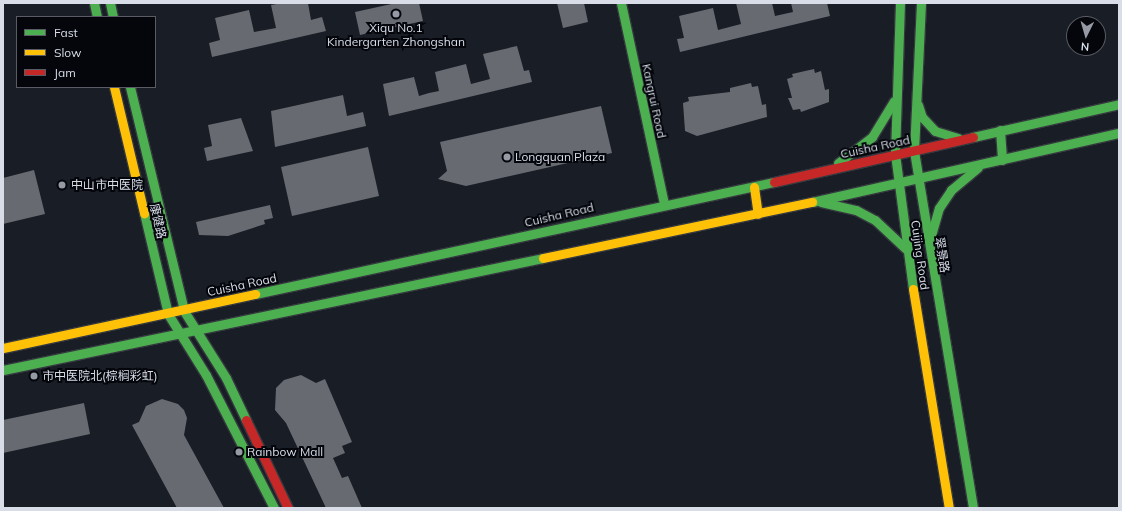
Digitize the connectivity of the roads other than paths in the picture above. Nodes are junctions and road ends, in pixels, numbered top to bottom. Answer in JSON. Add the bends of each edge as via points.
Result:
{"nodes":[{"id":1,"x":94,"y":3,"type":"edge"},
{"id":2,"x":110,"y":3,"type":"edge"},
{"id":3,"x":621,"y":3,"type":"edge"},
{"id":4,"x":900,"y":3,"type":"edge"},
{"id":5,"x":921,"y":3,"type":"edge"},
{"id":6,"x":97,"y":16,"type":"edge"},
{"id":7,"x":113,"y":16,"type":"edge"},
{"id":8,"x":114,"y":88,"type":"edge"},
{"id":9,"x":130,"y":88,"type":"edge"},
{"id":10,"x":897,"y":95,"type":"junction"},
{"id":11,"x":917,"y":99,"type":"junction"},
{"id":12,"x":1119,"y":104,"type":"edge"},
{"id":13,"x":1000,"y":130,"type":"junction"},
{"id":14,"x":1119,"y":133,"type":"edge"},
{"id":15,"x":963,"y":138,"type":"junction"},
{"id":16,"x":914,"y":151,"type":"junction"},
{"id":17,"x":895,"y":154,"type":"junction"},
{"id":18,"x":1002,"y":160,"type":"junction"},
{"id":19,"x":983,"y":164,"type":"junction"},
{"id":20,"x":817,"y":172,"type":"junction"},
{"id":21,"x":918,"y":178,"type":"junction"},
{"id":22,"x":898,"y":181,"type":"junction"},
{"id":23,"x":754,"y":187,"type":"junction"},
{"id":24,"x":814,"y":201,"type":"junction"},
{"id":25,"x":664,"y":204,"type":"junction"},
{"id":26,"x":758,"y":214,"type":"junction"},
{"id":27,"x":929,"y":248,"type":"junction"},
{"id":28,"x":906,"y":249,"type":"junction"},
{"id":29,"x":184,"y":311,"type":"junction"},
{"id":30,"x":168,"y":314,"type":"junction"},
{"id":31,"x":199,"y":330,"type":"junction"},
{"id":32,"x":179,"y":334,"type":"junction"},
{"id":33,"x":3,"y":348,"type":"edge"},
{"id":34,"x":3,"y":370,"type":"edge"},
{"id":35,"x":278,"y":486,"type":"junction"},
{"id":36,"x":265,"y":491,"type":"junction"},
{"id":37,"x":274,"y":508,"type":"edge"},
{"id":38,"x":288,"y":508,"type":"edge"},
{"id":39,"x":949,"y":508,"type":"edge"},
{"id":40,"x":973,"y":508,"type":"edge"}],
"edges":[{"from":1,"to":6,"type":"main road"},
{"from":2,"to":7,"type":"main road"},
{"from":3,"to":25,"type":"main road","name":"Kangrui Road"},
{"from":4,"to":10,"type":"main road","name":"Cuijing Road"},
{"from":5,"to":11,"type":"main road","name":"翠景路"},
{"from":8,"to":30,"type":"main road","name":"康健路"},
{"from":9,"to":29,"type":"main road","name":"康健路"},
{"from":10,"to":17,"type":"main road","name":"Cuijing Road"},
{"from":10,"to":20,"type":"main road","via":[[882,124],[868,141],[847,159]]},
{"from":11,"to":15,"type":"main road","via":[[922,117],[935,132]]},
{"from":11,"to":16,"type":"main road","name":"翠景路"},
{"from":12,"to":13,"type":"main road","name":"Cuisha Road"},
{"from":13,"to":15,"type":"main road","name":"Cuisha Road"},
{"from":13,"to":18,"type":"main road"},
{"from":14,"to":18,"type":"main road"},
{"from":15,"to":16,"type":"main road","name":"Cuisha Road"},
{"from":16,"to":17,"type":"main road","name":"Cuisha Road"},
{"from":16,"to":21,"type":"main road","name":"翠景路"},
{"from":17,"to":20,"type":"main road","name":"Cuisha Road"},
{"from":17,"to":22,"type":"main road","name":"Cuijing Road"},
{"from":18,"to":19,"type":"main road"},
{"from":19,"to":21,"type":"main road"},
{"from":19,"to":27,"type":"main road","via":[[951,190],[934,221]]},
{"from":20,"to":23,"type":"main road","name":"Cuisha Road"},
{"from":21,"to":22,"type":"main road"},
{"from":21,"to":27,"type":"main road","name":"翠景路"},
{"from":22,"to":24,"type":"main road"},
{"from":22,"to":28,"type":"main road","name":"Cuijing Road"},
{"from":23,"to":25,"type":"main road","name":"Cuisha Road"},
{"from":23,"to":26,"type":"main road"},
{"from":24,"to":26,"type":"main road"},
{"from":24,"to":28,"type":"main road","via":[[835,204],[868,217]]},
{"from":25,"to":29,"type":"main road","name":"Cuisha Road"},
{"from":26,"to":31,"type":"main road"},
{"from":27,"to":40,"type":"main road","name":"翠景路"},
{"from":28,"to":39,"type":"main road","name":"Cuijing Road"},
{"from":29,"to":30,"type":"main road","name":"Cuisha Road"},
{"from":29,"to":31,"type":"main road"},
{"from":30,"to":32,"type":"main road","name":"康健路"},
{"from":30,"to":33,"type":"main road","name":"Cuisha Road"},
{"from":31,"to":32,"type":"main road"},
{"from":31,"to":35,"type":"main road"},
{"from":32,"to":34,"type":"main road"},
{"from":32,"to":36,"type":"main road","name":"康健路","via":[[206,375]]},
{"from":35,"to":36,"type":"main road"},
{"from":35,"to":38,"type":"main road"},
{"from":36,"to":37,"type":"main road","name":"康健路"}]}
